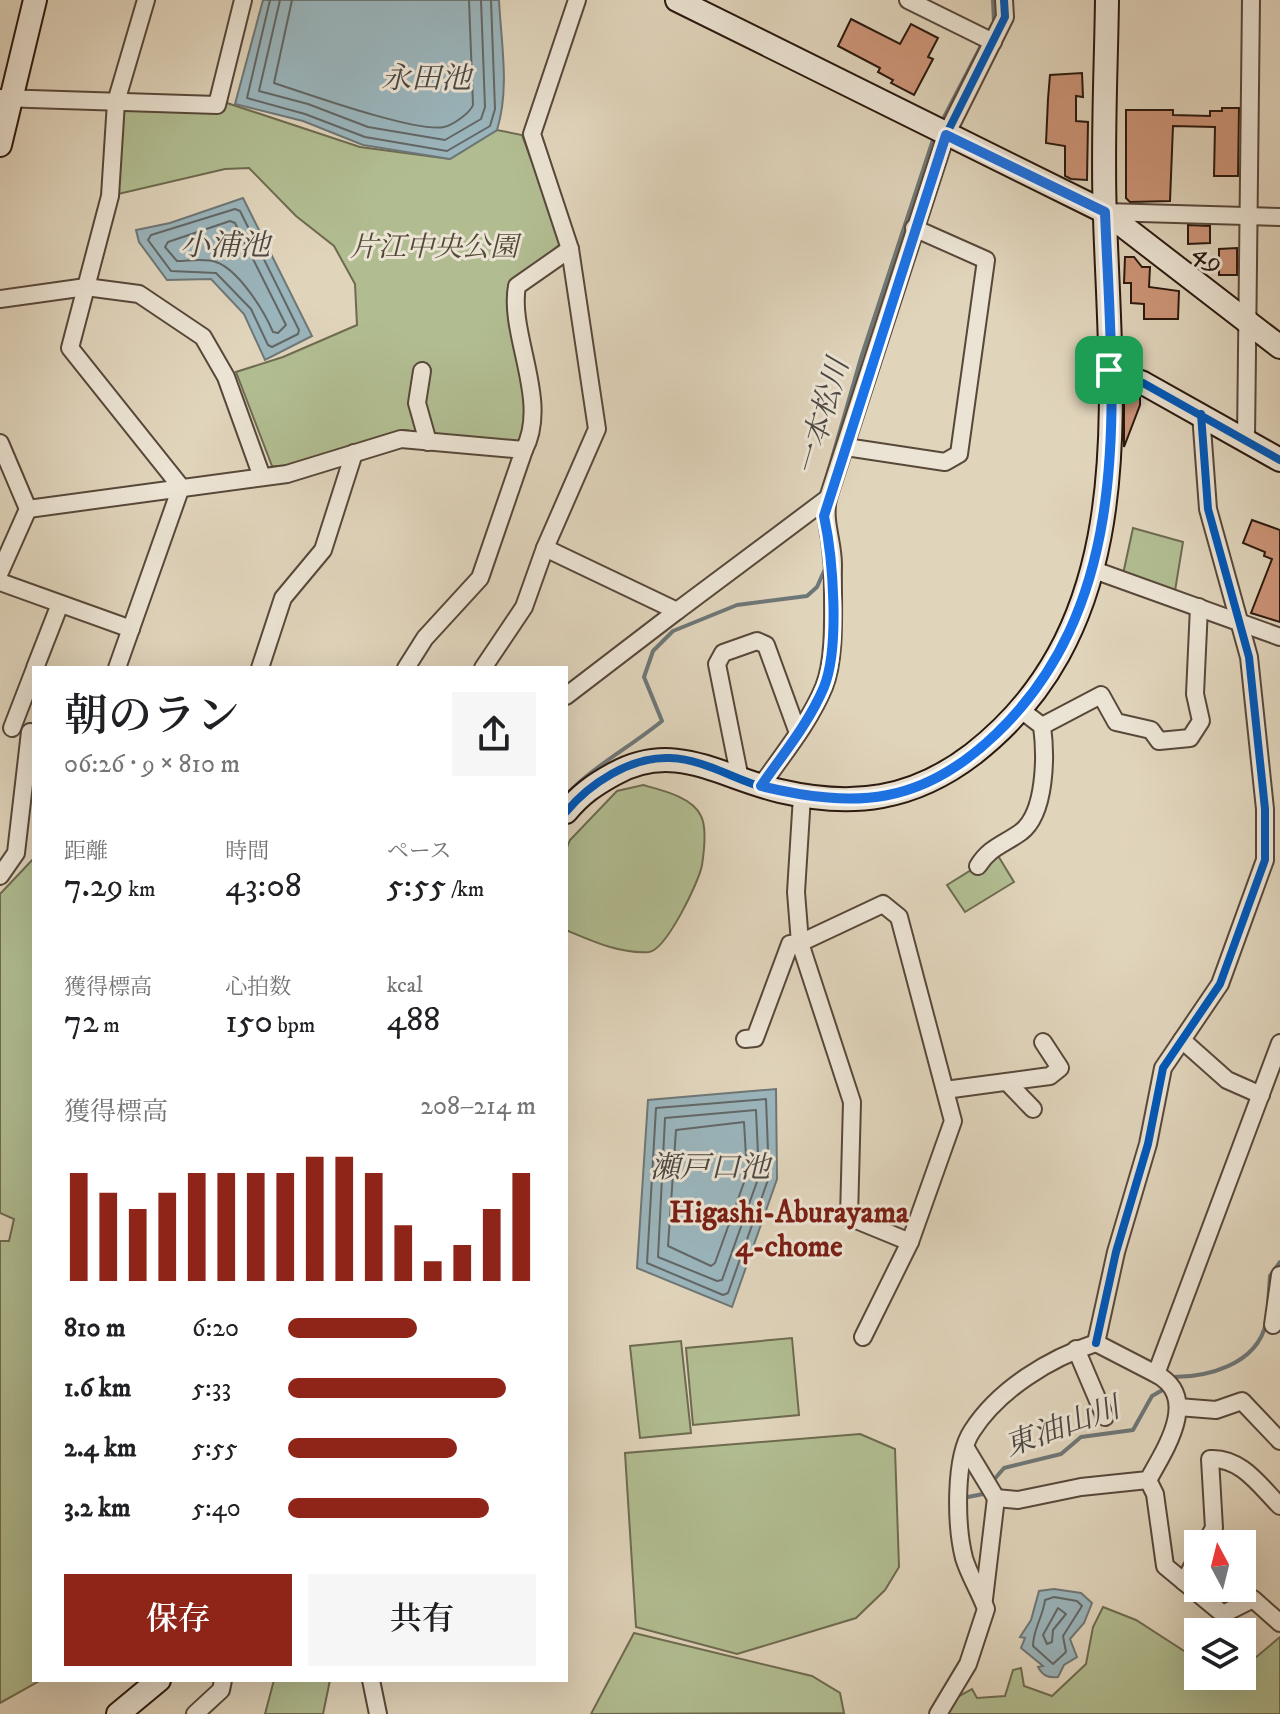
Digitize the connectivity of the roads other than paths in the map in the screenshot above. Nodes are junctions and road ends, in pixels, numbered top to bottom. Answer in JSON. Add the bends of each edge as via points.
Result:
{"nodes":[{"id":1,"x":35,"y":0,"type":"edge"},
{"id":2,"x":146,"y":0,"type":"edge"},
{"id":3,"x":243,"y":0,"type":"edge"},
{"id":4,"x":577,"y":0,"type":"edge"},
{"id":5,"x":677,"y":0,"type":"edge"},
{"id":6,"x":908,"y":0,"type":"edge"},
{"id":7,"x":1004,"y":0,"type":"edge"},
{"id":8,"x":1107,"y":0,"type":"edge"},
{"id":9,"x":1251,"y":0,"type":"edge"},
{"id":10,"x":987,"y":39,"type":"junction"},
{"id":11,"x":5,"y":98,"type":"edge"},
{"id":12,"x":116,"y":102,"type":"junction"},
{"id":13,"x":939,"y":131,"type":"junction"},
{"id":14,"x":0,"y":145,"type":"edge"},
{"id":15,"x":1105,"y":212,"type":"junction"},
{"id":16,"x":1249,"y":216,"type":"junction"},
{"id":17,"x":1280,"y":217,"type":"edge"},
{"id":18,"x":914,"y":228,"type":"junction"},
{"id":19,"x":570,"y":249,"type":"junction"},
{"id":20,"x":86,"y":287,"type":"junction"},
{"id":21,"x":0,"y":299,"type":"edge"},
{"id":22,"x":1248,"y":323,"type":"junction"},
{"id":23,"x":1280,"y":347,"type":"edge"},
{"id":24,"x":1109,"y":370,"type":"junction"},
{"id":25,"x":422,"y":371,"type":"dead end"},
{"id":26,"x":1201,"y":414,"type":"junction"},
{"id":27,"x":1246,"y":439,"type":"junction"},
{"id":28,"x":428,"y":442,"type":"junction"},
{"id":29,"x":1,"y":446,"type":"edge"},
{"id":30,"x":846,"y":447,"type":"junction"},
{"id":31,"x":524,"y":450,"type":"junction"},
{"id":32,"x":354,"y":453,"type":"junction"},
{"id":33,"x":1280,"y":460,"type":"edge"},
{"id":34,"x":262,"y":477,"type":"junction"},
{"id":35,"x":181,"y":487,"type":"junction"},
{"id":36,"x":827,"y":499,"type":"junction"},
{"id":37,"x":28,"y":509,"type":"junction"},
{"id":38,"x":545,"y":548,"type":"junction"},
{"id":39,"x":1094,"y":570,"type":"junction"},
{"id":40,"x":0,"y":572,"type":"edge"},
{"id":41,"x":0,"y":582,"type":"edge"},
{"id":42,"x":60,"y":604,"type":"junction"},
{"id":43,"x":1199,"y":607,"type":"junction"},
{"id":44,"x":677,"y":611,"type":"junction"},
{"id":45,"x":1242,"y":623,"type":"junction"},
{"id":46,"x":131,"y":629,"type":"junction"},
{"id":47,"x":1280,"y":637,"type":"edge"},
{"id":48,"x":37,"y":666,"type":"edge"},
{"id":49,"x":118,"y":666,"type":"edge"},
{"id":50,"x":261,"y":666,"type":"edge"},
{"id":51,"x":407,"y":666,"type":"edge"},
{"id":52,"x":484,"y":666,"type":"edge"},
{"id":53,"x":32,"y":676,"type":"edge"},
{"id":54,"x":568,"y":694,"type":"edge"},
{"id":55,"x":1021,"y":710,"type":"junction"},
{"id":56,"x":6,"y":726,"type":"edge"},
{"id":57,"x":1042,"y":726,"type":"junction"},
{"id":58,"x":32,"y":733,"type":"edge"},
{"id":59,"x":798,"y":733,"type":"junction"},
{"id":60,"x":750,"y":782,"type":"junction"},
{"id":61,"x":802,"y":796,"type":"junction"},
{"id":62,"x":568,"y":810,"type":"edge"},
{"id":63,"x":1272,"y":837,"type":"edge"},
{"id":64,"x":978,"y":866,"type":"dead end"},
{"id":65,"x":0,"y":876,"type":"edge"},
{"id":66,"x":800,"y":943,"type":"junction"},
{"id":67,"x":745,"y":1039,"type":"dead end"},
{"id":68,"x":1182,"y":1040,"type":"junction"},
{"id":69,"x":1043,"y":1042,"type":"dead end"},
{"id":70,"x":1280,"y":1043,"type":"edge"},
{"id":71,"x":1007,"y":1082,"type":"junction"},
{"id":72,"x":945,"y":1090,"type":"junction"},
{"id":73,"x":1261,"y":1095,"type":"junction"},
{"id":74,"x":1033,"y":1109,"type":"dead end"},
{"id":75,"x":910,"y":1242,"type":"junction"},
{"id":76,"x":1280,"y":1275,"type":"edge"},
{"id":77,"x":1273,"y":1325,"type":"dead end"},
{"id":78,"x":863,"y":1337,"type":"dead end"},
{"id":79,"x":1096,"y":1343,"type":"junction"},
{"id":80,"x":1076,"y":1349,"type":"junction"},
{"id":81,"x":1163,"y":1378,"type":"junction"},
{"id":82,"x":1178,"y":1407,"type":"junction"},
{"id":83,"x":1105,"y":1417,"type":"dead end"},
{"id":84,"x":1280,"y":1441,"type":"edge"},
{"id":85,"x":967,"y":1450,"type":"junction"},
{"id":86,"x":1148,"y":1480,"type":"junction"},
{"id":87,"x":995,"y":1496,"type":"junction"},
{"id":88,"x":1280,"y":1506,"type":"edge"},
{"id":89,"x":1213,"y":1530,"type":"edge"},
{"id":90,"x":1184,"y":1582,"type":"edge"},
{"id":91,"x":1208,"y":1602,"type":"edge"},
{"id":92,"x":1247,"y":1602,"type":"edge"},
{"id":93,"x":1256,"y":1602,"type":"edge"},
{"id":94,"x":984,"y":1603,"type":"junction"},
{"id":95,"x":1280,"y":1623,"type":"edge"},
{"id":96,"x":157,"y":1682,"type":"edge"},
{"id":97,"x":223,"y":1682,"type":"edge"},
{"id":98,"x":371,"y":1682,"type":"edge"},
{"id":99,"x":118,"y":1714,"type":"edge"},
{"id":100,"x":195,"y":1714,"type":"edge"},
{"id":101,"x":378,"y":1714,"type":"edge"},
{"id":102,"x":938,"y":1714,"type":"edge"}],
"edges":[{"from":1,"to":11,"type":"street"},
{"from":2,"to":12,"type":"street"},
{"from":3,"to":12,"type":"street","via":[[217,105]]},
{"from":4,"to":19,"type":"street","via":[[532,134]]},
{"from":5,"to":13,"type":"street","name":"49"},
{"from":6,"to":10,"type":"street"},
{"from":7,"to":10,"type":"street","via":[[1005,17]]},
{"from":8,"to":15,"type":"street"},
{"from":9,"to":16,"type":"street"},
{"from":10,"to":13,"type":"street"},
{"from":11,"to":12,"type":"street"},
{"from":11,"to":14,"type":"street"},
{"from":12,"to":20,"type":"street","via":[[110,196]]},
{"from":13,"to":15,"type":"street","name":"49"},
{"from":13,"to":18,"type":"street"},
{"from":15,"to":16,"type":"street"},
{"from":15,"to":22,"type":"street","name":"49","number":"49"},
{"from":15,"to":24,"type":"street"},
{"from":16,"to":17,"type":"street"},
{"from":16,"to":22,"type":"street"},
{"from":18,"to":30,"type":"street"},
{"from":18,"to":30,"type":"street","via":[[986,260],[959,454],[945,462]]},
{"from":19,"to":31,"type":"street","via":[[517,286],[532,406]]},
{"from":19,"to":38,"type":"street","via":[[597,429]]},
{"from":20,"to":21,"type":"street"},
{"from":20,"to":34,"type":"street","via":[[139,294],[203,337],[226,377]]},
{"from":20,"to":35,"type":"street","via":[[70,348]]},
{"from":22,"to":23,"type":"street","name":"49","number":"49"},
{"from":22,"to":27,"type":"street"},
{"from":24,"to":26,"type":"street"},
{"from":24,"to":39,"type":"street","via":[[1106,508]]},
{"from":25,"to":28,"type":"street","via":[[417,403]]},
{"from":26,"to":27,"type":"street"},
{"from":26,"to":45,"type":"street","via":[[1208,509]]},
{"from":27,"to":33,"type":"street"},
{"from":28,"to":31,"type":"street"},
{"from":28,"to":32,"type":"street","via":[[401,439]]},
{"from":29,"to":37,"type":"street"},
{"from":30,"to":36,"type":"street"},
{"from":31,"to":51,"type":"street","via":[[480,578],[425,638]]},
{"from":32,"to":34,"type":"street"},
{"from":32,"to":50,"type":"street","via":[[323,550],[283,598]]},
{"from":34,"to":35,"type":"street"},
{"from":35,"to":37,"type":"street"},
{"from":35,"to":46,"type":"street"},
{"from":36,"to":44,"type":"street"},
{"from":36,"to":59,"type":"street","via":[[824,516],[833,556],[825,685]]},
{"from":37,"to":40,"type":"street"},
{"from":38,"to":44,"type":"street"},
{"from":38,"to":52,"type":"street","via":[[524,607]]},
{"from":39,"to":43,"type":"street"},
{"from":39,"to":55,"type":"street","via":[[1063,648]]},
{"from":41,"to":42,"type":"street"},
{"from":42,"to":46,"type":"street"},
{"from":42,"to":48,"type":"street"},
{"from":43,"to":45,"type":"street"},
{"from":43,"to":57,"type":"street","via":[[1195,694],[1201,721],[1190,738],[1159,741],[1151,730],[1116,722],[1101,695]]},
{"from":44,"to":54,"type":"street"},
{"from":45,"to":47,"type":"street"},
{"from":45,"to":63,"type":"street"},
{"from":46,"to":49,"type":"street"},
{"from":53,"to":56,"type":"street"},
{"from":55,"to":57,"type":"street"},
{"from":55,"to":61,"type":"street","via":[[936,780],[862,800]]},
{"from":56,"to":58,"type":"street"},
{"from":57,"to":64,"type":"street","via":[[1043,792],[1023,830],[989,848]]},
{"from":58,"to":65,"type":"street","via":[[16,853]]},
{"from":59,"to":60,"type":"street"},
{"from":59,"to":60,"type":"street","via":[[766,645],[757,641],[723,653],[717,664]]},
{"from":60,"to":61,"type":"street"},
{"from":60,"to":62,"type":"street","via":[[669,758],[632,764],[583,792]]},
{"from":61,"to":66,"type":"street","via":[[796,892]]},
{"from":63,"to":68,"type":"street","via":[[1220,984]]},
{"from":66,"to":67,"type":"street","via":[[790,944],[755,1038]]},
{"from":66,"to":72,"type":"street","via":[[883,904],[899,917]]},
{"from":66,"to":75,"type":"street","via":[[852,1102],[849,1217]]},
{"from":68,"to":73,"type":"street","via":[[1227,1080]]},
{"from":68,"to":79,"type":"street","via":[[1163,1068]]},
{"from":69,"to":71,"type":"street","via":[[1060,1068],[1050,1076]]},
{"from":70,"to":73,"type":"street"},
{"from":71,"to":72,"type":"street"},
{"from":71,"to":74,"type":"street"},
{"from":72,"to":75,"type":"street","via":[[953,1121]]},
{"from":73,"to":81,"type":"street"},
{"from":75,"to":78,"type":"street"},
{"from":76,"to":77,"type":"street"},
{"from":79,"to":80,"type":"street"},
{"from":79,"to":81,"type":"street"},
{"from":80,"to":83,"type":"street"},
{"from":80,"to":85,"type":"street","via":[[1061,1354],[992,1406],[970,1434]]},
{"from":81,"to":82,"type":"street"},
{"from":82,"to":84,"type":"street","via":[[1216,1410],[1242,1401]]},
{"from":82,"to":86,"type":"street","via":[[1169,1444]]},
{"from":85,"to":87,"type":"street"},
{"from":85,"to":94,"type":"street","via":[[957,1479],[964,1557]]},
{"from":86,"to":87,"type":"street","via":[[1018,1500]]},
{"from":86,"to":90,"type":"street","via":[[1155,1494],[1165,1566]]},
{"from":87,"to":94,"type":"street"},
{"from":88,"to":89,"type":"street","via":[[1242,1467],[1210,1459]]},
{"from":91,"to":92,"type":"street","via":[[1223,1614]]},
{"from":93,"to":95,"type":"street"},
{"from":94,"to":102,"type":"street","via":[[968,1664]]},
{"from":96,"to":99,"type":"street"},
{"from":97,"to":100,"type":"street","via":[[221,1690]]},
{"from":98,"to":101,"type":"street"}]}
